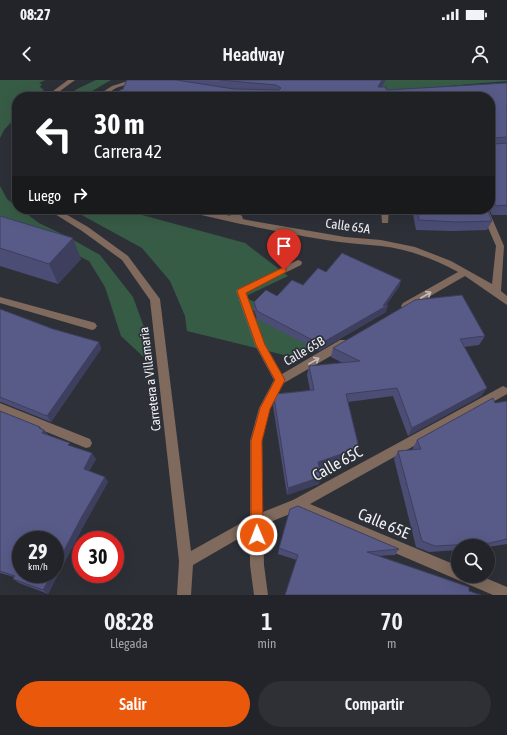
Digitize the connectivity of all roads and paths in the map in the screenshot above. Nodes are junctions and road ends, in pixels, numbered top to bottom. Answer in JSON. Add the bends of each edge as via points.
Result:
{"nodes":[{"id":1,"x":72,"y":80,"type":"edge"},
{"id":2,"x":148,"y":80,"type":"edge"},
{"id":3,"x":126,"y":83,"type":"junction"},
{"id":4,"x":123,"y":90,"type":"edge"},
{"id":5,"x":55,"y":92,"type":"edge"},
{"id":6,"x":108,"y":92,"type":"edge"},
{"id":7,"x":60,"y":214,"type":"edge"},
{"id":8,"x":212,"y":214,"type":"edge"},
{"id":9,"x":232,"y":214,"type":"edge"},
{"id":10,"x":385,"y":214,"type":"edge"},
{"id":11,"x":486,"y":214,"type":"edge"},
{"id":12,"x":244,"y":221,"type":"junction"},
{"id":13,"x":385,"y":221,"type":"dead end"},
{"id":14,"x":298,"y":263,"type":"dead end"},
{"id":15,"x":465,"y":272,"type":"junction"},
{"id":16,"x":496,"y":292,"type":"junction"},
{"id":17,"x":0,"y":300,"type":"edge"},
{"id":18,"x":507,"y":301,"type":"edge"},
{"id":19,"x":397,"y":312,"type":"edge"},
{"id":20,"x":92,"y":326,"type":"dead end"},
{"id":21,"x":356,"y":336,"type":"edge"},
{"id":22,"x":280,"y":380,"type":"junction"},
{"id":23,"x":503,"y":391,"type":"dead end"},
{"id":24,"x":0,"y":408,"type":"edge"},
{"id":25,"x":86,"y":443,"type":"dead end"},
{"id":26,"x":297,"y":505,"type":"junction"},
{"id":27,"x":257,"y":521,"type":"junction"},
{"id":28,"x":186,"y":561,"type":"junction"},
{"id":29,"x":451,"y":571,"type":"edge"},
{"id":30,"x":481,"y":583,"type":"edge"},
{"id":31,"x":507,"y":594,"type":"edge"},
{"id":32,"x":184,"y":595,"type":"edge"},
{"id":33,"x":261,"y":595,"type":"edge"}],
"edges":[{"from":1,"to":5,"type":"street"},
{"from":2,"to":3,"type":"street","via":[[133,80]]},
{"from":3,"to":4,"type":"street"},
{"from":3,"to":6,"type":"street"},
{"from":7,"to":28,"type":"street","name":"Carretera a Villamaria","via":[[125,258],[154,299]]},
{"from":8,"to":12,"type":"street","name":"Calle 65A"},
{"from":9,"to":12,"type":"street"},
{"from":10,"to":13,"type":"street"},
{"from":11,"to":16,"type":"street","via":[[500,246]]},
{"from":12,"to":15,"type":"street","name":"Calle 65A","via":[[345,240],[382,243],[425,254]]},
{"from":14,"to":22,"type":"street","via":[[242,291],[260,345]]},
{"from":15,"to":16,"type":"street","name":"Calle 65A"},
{"from":19,"to":15,"type":"street","one_way":true},
{"from":16,"to":18,"type":"street","name":"Calle 65A"},
{"from":17,"to":20,"type":"street"},
{"from":22,"to":21,"type":"street","name":"Calle 65B","one_way":true},
{"from":22,"to":27,"type":"street","via":[[265,408],[256,441]]},
{"from":23,"to":26,"type":"street","name":"Calle 65C"},
{"from":24,"to":25,"type":"street"},
{"from":26,"to":27,"type":"street","name":"Calle 65C"},
{"from":26,"to":29,"type":"street","name":"Calle 65E"},
{"from":27,"to":28,"type":"street","name":"Calle 65C"},
{"from":27,"to":33,"type":"street","via":[[257,565]]},
{"from":28,"to":32,"type":"street","name":"Carretera a Villamaria"},
{"from":30,"to":31,"type":"street"}]}
